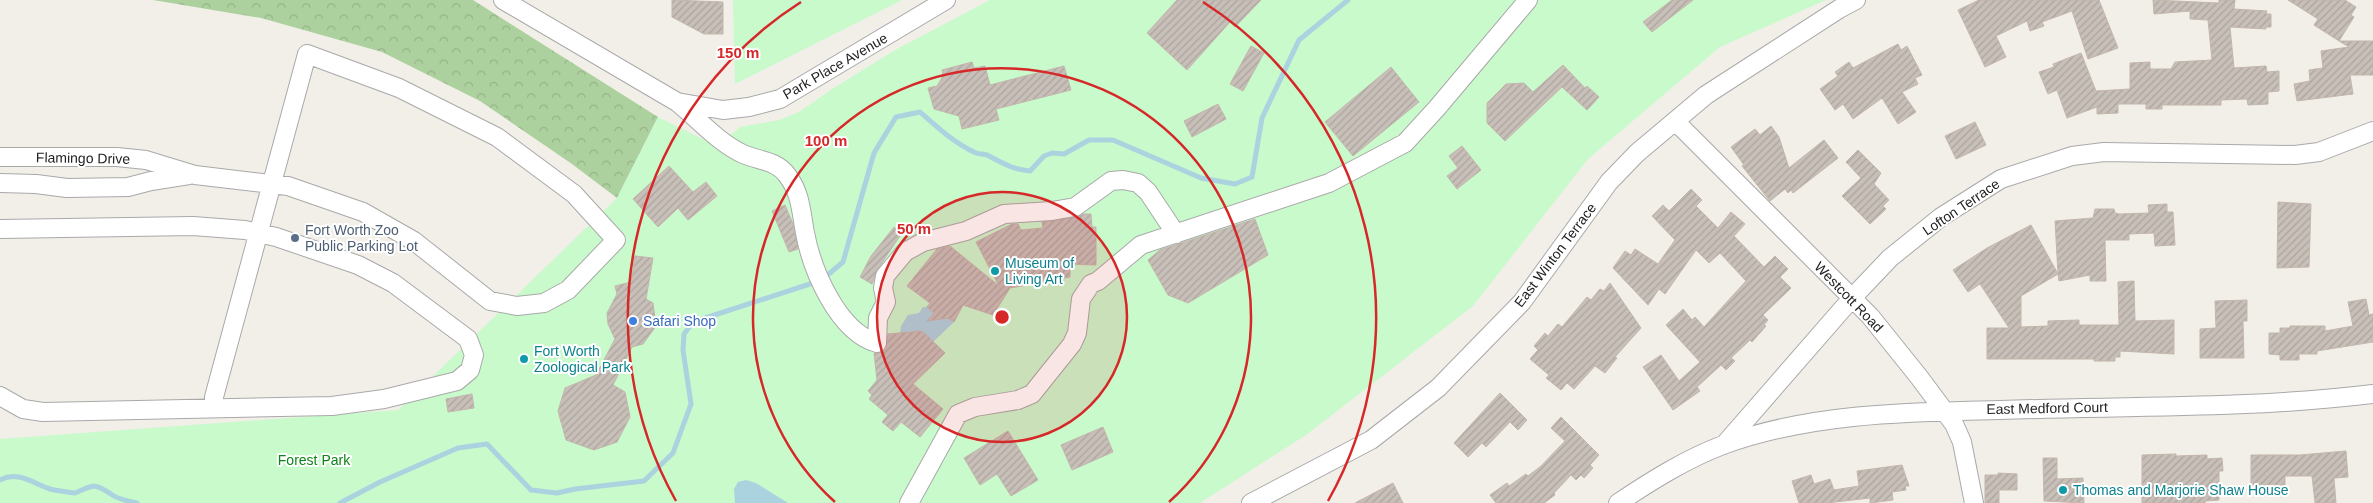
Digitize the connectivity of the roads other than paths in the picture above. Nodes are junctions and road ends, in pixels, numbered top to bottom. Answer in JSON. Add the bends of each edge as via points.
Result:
{"nodes":[{"id":1,"x":503,"y":0,"type":"edge"},
{"id":2,"x":946,"y":0,"type":"edge"},
{"id":3,"x":1528,"y":0,"type":"edge"},
{"id":4,"x":1856,"y":0,"type":"edge"},
{"id":5,"x":677,"y":102,"type":"junction"},
{"id":6,"x":1675,"y":120,"type":"junction"},
{"id":7,"x":2373,"y":132,"type":"edge"},
{"id":8,"x":0,"y":157,"type":"edge"},
{"id":9,"x":194,"y":175,"type":"junction"},
{"id":10,"x":0,"y":182,"type":"edge"},
{"id":11,"x":272,"y":184,"type":"junction"},
{"id":12,"x":0,"y":229,"type":"edge"},
{"id":13,"x":259,"y":233,"type":"junction"},
{"id":14,"x":1176,"y":234,"type":"junction"},
{"id":15,"x":1852,"y":298,"type":"junction"},
{"id":16,"x":2373,"y":394,"type":"edge"},
{"id":17,"x":0,"y":396,"type":"edge"},
{"id":18,"x":214,"y":408,"type":"junction"},
{"id":19,"x":1944,"y":411,"type":"junction"},
{"id":20,"x":1724,"y":445,"type":"junction"},
{"id":21,"x":909,"y":503,"type":"edge"},
{"id":22,"x":1251,"y":503,"type":"edge"},
{"id":23,"x":1618,"y":503,"type":"edge"},
{"id":24,"x":1974,"y":503,"type":"edge"}],
"edges":[{"from":1,"to":5,"type":"street","name":"Park Place Avenue"},
{"from":2,"to":5,"type":"street","name":"Park Place Avenue","via":[[780,99],[723,110]]},
{"from":3,"to":14,"type":"street","via":[[1405,143],[1329,183]]},
{"from":4,"to":6,"type":"street","name":"East Winton Terrace","via":[[1706,95]]},
{"from":5,"to":14,"type":"street","via":[[744,154],[771,162],[786,172],[796,187],[808,243],[828,298],[835,310],[864,339],[877,342],[878,318],[886,302],[885,276],[904,252],[923,242],[966,231],[1004,214],[1075,207],[1111,181],[1123,180],[1138,183],[1148,192]]},
{"from":6,"to":15,"type":"street","name":"Westcott Road"},
{"from":6,"to":22,"type":"street","name":"East Winton Terrace","via":[[1609,182],[1522,302],[1438,388],[1371,440]]},
{"from":7,"to":15,"type":"street","name":"Lofton Terrace","via":[[2318,152],[2295,155],[2104,152],[2072,156],[2001,179],[1941,216],[1890,258]]},
{"from":8,"to":9,"type":"street","name":"Flamingo Drive","via":[[116,157],[146,160]]},
{"from":9,"to":10,"type":"street","name":"Flamingo Drive","via":[[128,186],[67,188]]},
{"from":9,"to":11,"type":"street","name":"Flamingo Drive"},
{"from":11,"to":11,"type":"street","name":"Flamingo Drive","via":[[288,186],[363,212],[414,241],[490,301],[517,306],[544,303],[568,290],[616,240],[574,194],[497,137],[399,88],[307,54]]},
{"from":11,"to":13,"type":"street"},
{"from":12,"to":13,"type":"street","via":[[193,226]]},
{"from":13,"to":18,"type":"street","via":[[214,397]]},
{"from":13,"to":18,"type":"street","via":[[358,265],[393,283],[468,339],[474,354],[473,363],[464,377],[457,381],[384,399],[332,406]]},
{"from":14,"to":21,"type":"street","via":[[1141,245],[1084,291],[1077,334],[1072,344],[1032,394],[958,414]]},
{"from":15,"to":19,"type":"street","name":"Westcott Road"},
{"from":15,"to":20,"type":"street","name":"Lofton Terrace"},
{"from":16,"to":19,"type":"street","name":"East Medford Court","via":[[2308,402]]},
{"from":17,"to":18,"type":"street","via":[[23,409],[42,412]]},
{"from":19,"to":20,"type":"street","name":"East Medford Court","via":[[1868,415],[1820,422]]},
{"from":19,"to":24,"type":"street","name":"Westcott Road","via":[[1962,442]]},
{"from":20,"to":23,"type":"street","name":"East Medford Court","via":[[1689,460]]}]}
